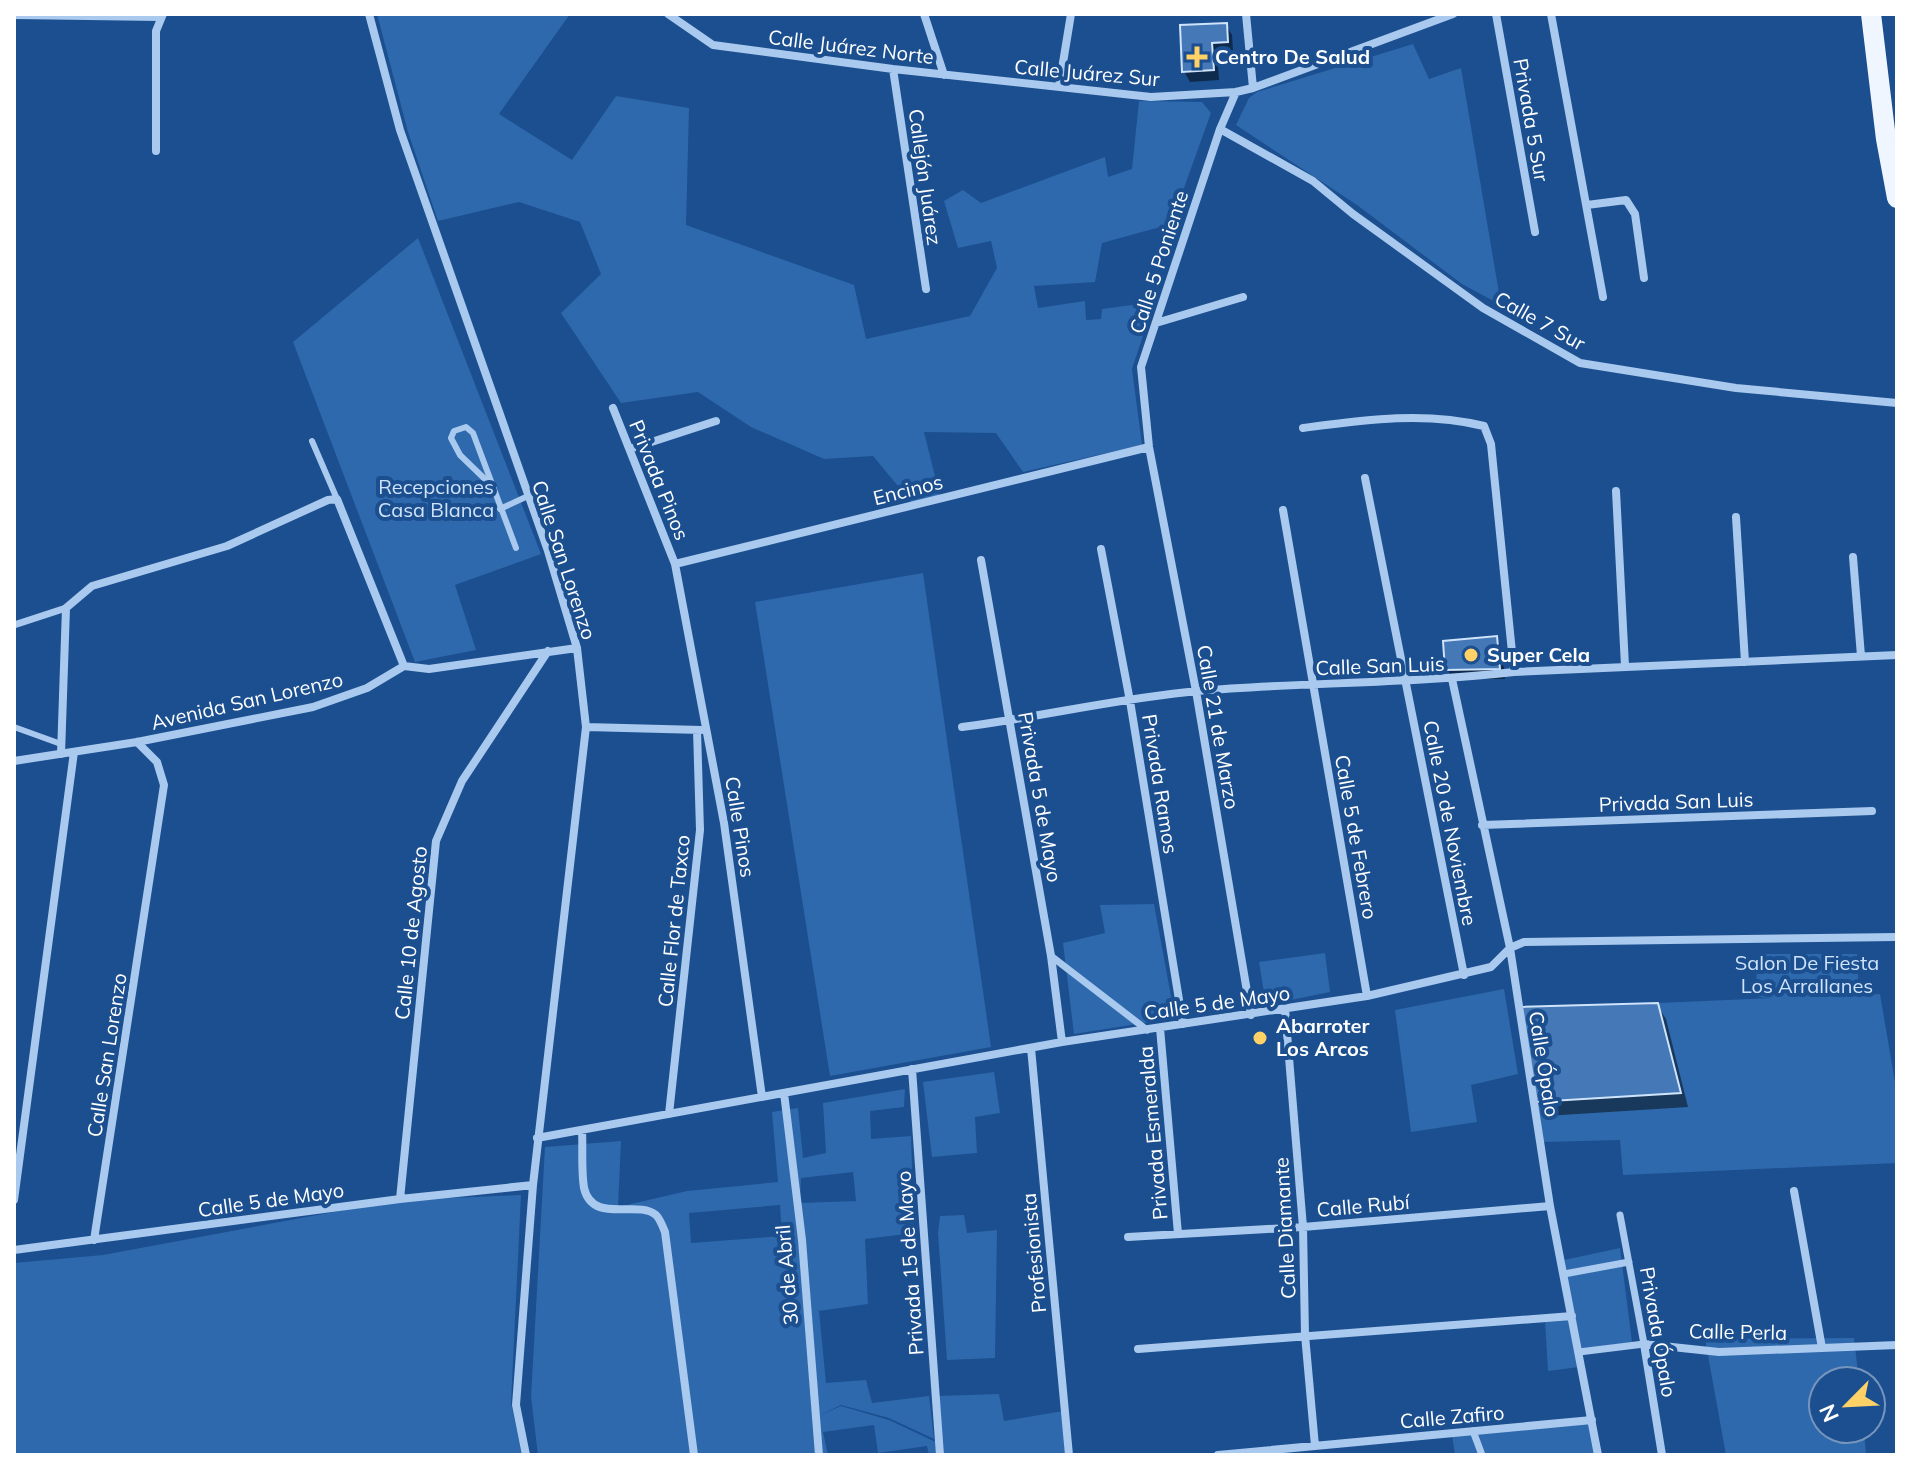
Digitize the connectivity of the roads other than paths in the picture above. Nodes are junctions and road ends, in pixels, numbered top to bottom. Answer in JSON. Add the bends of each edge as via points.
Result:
{"nodes":[{"id":1,"x":369,"y":14,"type":"edge"},
{"id":2,"x":668,"y":14,"type":"edge"},
{"id":3,"x":924,"y":14,"type":"edge"},
{"id":4,"x":1071,"y":14,"type":"edge"},
{"id":5,"x":1246,"y":14,"type":"edge"},
{"id":6,"x":1453,"y":14,"type":"edge"},
{"id":7,"x":1496,"y":14,"type":"edge"},
{"id":8,"x":1551,"y":14,"type":"edge"},
{"id":9,"x":1871,"y":14,"type":"edge"},
{"id":10,"x":14,"y":15,"type":"edge"},
{"id":11,"x":161,"y":16,"type":"edge"},
{"id":12,"x":893,"y":69,"type":"junction"},
{"id":13,"x":944,"y":75,"type":"junction"},
{"id":14,"x":1059,"y":87,"type":"junction"},
{"id":15,"x":1253,"y":88,"type":"junction"},
{"id":16,"x":1236,"y":92,"type":"junction"},
{"id":17,"x":1220,"y":129,"type":"junction"},
{"id":18,"x":156,"y":151,"type":"dead end"},
{"id":19,"x":1896,"y":194,"type":"edge"},
{"id":20,"x":1587,"y":205,"type":"junction"},
{"id":21,"x":1535,"y":232,"type":"dead end"},
{"id":22,"x":1644,"y":278,"type":"dead end"},
{"id":23,"x":926,"y":289,"type":"dead end"},
{"id":24,"x":1243,"y":297,"type":"dead end"},
{"id":25,"x":1603,"y":297,"type":"dead end"},
{"id":26,"x":1156,"y":323,"type":"junction"},
{"id":27,"x":1897,"y":403,"type":"edge"},
{"id":28,"x":613,"y":408,"type":"dead end"},
{"id":29,"x":716,"y":421,"type":"dead end"},
{"id":30,"x":1303,"y":428,"type":"dead end"},
{"id":31,"x":312,"y":441,"type":"dead end"},
{"id":32,"x":1149,"y":447,"type":"junction"},
{"id":33,"x":630,"y":449,"type":"junction"},
{"id":34,"x":1365,"y":478,"type":"dead end"},
{"id":35,"x":491,"y":485,"type":"junction"},
{"id":36,"x":1616,"y":491,"type":"dead end"},
{"id":37,"x":528,"y":496,"type":"junction"},
{"id":38,"x":337,"y":499,"type":"junction"},
{"id":39,"x":500,"y":509,"type":"junction"},
{"id":40,"x":1283,"y":510,"type":"dead end"},
{"id":41,"x":1736,"y":517,"type":"dead end"},
{"id":42,"x":516,"y":548,"type":"dead end"},
{"id":43,"x":1101,"y":549,"type":"dead end"},
{"id":44,"x":1853,"y":557,"type":"dead end"},
{"id":45,"x":981,"y":560,"type":"dead end"},
{"id":46,"x":675,"y":564,"type":"junction"},
{"id":47,"x":66,"y":608,"type":"junction"},
{"id":48,"x":14,"y":625,"type":"edge"},
{"id":49,"x":577,"y":648,"type":"junction"},
{"id":50,"x":548,"y":651,"type":"junction"},
{"id":51,"x":1897,"y":655,"type":"edge"},
{"id":52,"x":1861,"y":656,"type":"junction"},
{"id":53,"x":1745,"y":662,"type":"junction"},
{"id":54,"x":404,"y":666,"type":"junction"},
{"id":55,"x":1625,"y":666,"type":"junction"},
{"id":56,"x":1514,"y":672,"type":"junction"},
{"id":57,"x":1404,"y":678,"type":"junction"},
{"id":58,"x":1452,"y":679,"type":"junction"},
{"id":59,"x":1314,"y":684,"type":"junction"},
{"id":60,"x":1196,"y":691,"type":"junction"},
{"id":61,"x":1130,"y":701,"type":"junction"},
{"id":62,"x":1011,"y":721,"type":"junction"},
{"id":63,"x":14,"y":727,"type":"edge"},
{"id":64,"x":586,"y":727,"type":"junction"},
{"id":65,"x":962,"y":727,"type":"dead end"},
{"id":66,"x":702,"y":730,"type":"junction"},
{"id":67,"x":137,"y":742,"type":"junction"},
{"id":68,"x":61,"y":749,"type":"junction"},
{"id":69,"x":74,"y":752,"type":"junction"},
{"id":70,"x":14,"y":761,"type":"edge"},
{"id":71,"x":1872,"y":811,"type":"dead end"},
{"id":72,"x":1482,"y":825,"type":"junction"},
{"id":73,"x":1897,"y":937,"type":"edge"},
{"id":74,"x":1510,"y":948,"type":"junction"},
{"id":75,"x":1051,"y":956,"type":"junction"},
{"id":76,"x":1464,"y":975,"type":"junction"},
{"id":77,"x":1367,"y":996,"type":"junction"},
{"id":78,"x":1285,"y":1009,"type":"junction"},
{"id":79,"x":1251,"y":1015,"type":"junction"},
{"id":80,"x":1183,"y":1024,"type":"junction"},
{"id":81,"x":1160,"y":1028,"type":"junction"},
{"id":82,"x":1147,"y":1030,"type":"junction"},
{"id":83,"x":1062,"y":1042,"type":"junction"},
{"id":84,"x":1031,"y":1048,"type":"junction"},
{"id":85,"x":912,"y":1069,"type":"junction"},
{"id":86,"x":784,"y":1093,"type":"junction"},
{"id":87,"x":762,"y":1097,"type":"junction"},
{"id":88,"x":669,"y":1114,"type":"junction"},
{"id":89,"x":582,"y":1130,"type":"junction"},
{"id":90,"x":537,"y":1138,"type":"junction"},
{"id":91,"x":533,"y":1185,"type":"junction"},
{"id":92,"x":1794,"y":1191,"type":"dead end"},
{"id":93,"x":400,"y":1199,"type":"junction"},
{"id":94,"x":14,"y":1200,"type":"edge"},
{"id":95,"x":1550,"y":1206,"type":"junction"},
{"id":96,"x":1620,"y":1215,"type":"dead end"},
{"id":97,"x":1303,"y":1227,"type":"junction"},
{"id":98,"x":1178,"y":1234,"type":"junction"},
{"id":99,"x":1128,"y":1237,"type":"dead end"},
{"id":100,"x":94,"y":1240,"type":"junction"},
{"id":101,"x":14,"y":1250,"type":"edge"},
{"id":102,"x":1629,"y":1262,"type":"junction"},
{"id":103,"x":1564,"y":1274,"type":"junction"},
{"id":104,"x":1572,"y":1316,"type":"junction"},
{"id":105,"x":1305,"y":1335,"type":"junction"},
{"id":106,"x":1644,"y":1344,"type":"junction"},
{"id":107,"x":1897,"y":1345,"type":"edge"},
{"id":108,"x":1822,"y":1348,"type":"junction"},
{"id":109,"x":1138,"y":1349,"type":"dead end"},
{"id":110,"x":1579,"y":1352,"type":"junction"},
{"id":111,"x":1592,"y":1420,"type":"junction"},
{"id":112,"x":1473,"y":1431,"type":"junction"},
{"id":113,"x":1315,"y":1446,"type":"junction"},
{"id":114,"x":526,"y":1455,"type":"edge"},
{"id":115,"x":694,"y":1455,"type":"edge"},
{"id":116,"x":819,"y":1455,"type":"edge"},
{"id":117,"x":940,"y":1455,"type":"edge"},
{"id":118,"x":1069,"y":1455,"type":"edge"},
{"id":119,"x":1218,"y":1455,"type":"edge"},
{"id":120,"x":1482,"y":1455,"type":"edge"},
{"id":121,"x":1598,"y":1455,"type":"edge"},
{"id":122,"x":1662,"y":1455,"type":"edge"}],
"edges":[{"from":1,"to":37,"type":"street","name":"Calle San Lorenzo","via":[[430,222]]},
{"from":2,"to":12,"type":"street","name":"Calle Juárez Norte","via":[[713,45]]},
{"from":3,"to":13,"type":"street"},
{"from":4,"to":14,"type":"street"},
{"from":5,"to":15,"type":"street"},
{"from":6,"to":15,"type":"street","name":"Calle Juárez Sur"},
{"from":7,"to":21,"type":"street","name":"Privada 5 Sur"},
{"from":8,"to":20,"type":"street"},
{"from":9,"to":19,"type":"main road"},
{"from":10,"to":11,"type":"street"},
{"from":11,"to":18,"type":"street","via":[[156,31]]},
{"from":12,"to":13,"type":"street","name":"Calle Juárez Norte"},
{"from":12,"to":23,"type":"street","name":"Callejón Juárez"},
{"from":13,"to":14,"type":"street","name":"Calle Juárez Sur"},
{"from":14,"to":16,"type":"street","name":"Calle Juárez Sur","via":[[1151,97]]},
{"from":15,"to":16,"type":"street","name":"Calle Juárez Sur"},
{"from":16,"to":17,"type":"street","name":"Calle 5 Poniente"},
{"from":17,"to":26,"type":"street","name":"Calle 5 Poniente"},
{"from":17,"to":27,"type":"street","name":"Calle 7 Sur","via":[[1313,181],[1483,308],[1580,363],[1736,388]]},
{"from":20,"to":22,"type":"street","via":[[1626,200],[1635,214]]},
{"from":20,"to":25,"type":"street"},
{"from":24,"to":26,"type":"street"},
{"from":26,"to":32,"type":"street","name":"Calle 5 Poniente","via":[[1141,367]]},
{"from":28,"to":33,"type":"street","name":"Privada Pinos"},
{"from":29,"to":33,"type":"street"},
{"from":30,"to":56,"type":"street","via":[[1404,416],[1484,426],[1491,444]]},
{"from":31,"to":38,"type":"lane"},
{"from":32,"to":46,"type":"street","name":"Encinos"},
{"from":32,"to":60,"type":"street","name":"Calle 21 de Marzo"},
{"from":33,"to":46,"type":"street","name":"Privada Pinos"},
{"from":34,"to":57,"type":"street","name":"Calle 20 de Noviembre"},
{"from":35,"to":35,"type":"lane","via":[[470,428],[454,431],[451,438],[460,455]]},
{"from":35,"to":39,"type":"lane"},
{"from":36,"to":55,"type":"street"},
{"from":37,"to":39,"type":"lane"},
{"from":37,"to":49,"type":"street","name":"Calle San Lorenzo"},
{"from":38,"to":47,"type":"street","via":[[227,546],[92,586]]},
{"from":38,"to":54,"type":"street"},
{"from":39,"to":42,"type":"lane"},
{"from":40,"to":59,"type":"street","name":"Calle 5 de Febrero"},
{"from":41,"to":53,"type":"street"},
{"from":43,"to":61,"type":"street","name":"Privada Ramos"},
{"from":44,"to":52,"type":"street"},
{"from":45,"to":62,"type":"street","name":"Privada 5 de Mayo"},
{"from":46,"to":66,"type":"street","name":"Calle Pinos"},
{"from":47,"to":48,"type":"street"},
{"from":47,"to":68,"type":"street"},
{"from":49,"to":50,"type":"street"},
{"from":49,"to":64,"type":"street","name":"Calle San Lorenzo"},
{"from":50,"to":54,"type":"street","via":[[429,669]]},
{"from":50,"to":93,"type":"street","name":"Calle 10 de Agosto","via":[[462,781],[436,841]]},
{"from":51,"to":52,"type":"street","name":"Calle San Luis"},
{"from":52,"to":53,"type":"street","name":"Calle San Luis"},
{"from":53,"to":55,"type":"street","name":"Calle San Luis"},
{"from":54,"to":67,"type":"street","name":"Avenida San Lorenzo","via":[[367,688],[313,707]]},
{"from":55,"to":56,"type":"street","name":"Calle San Luis"},
{"from":56,"to":58,"type":"street","name":"Calle San Luis"},
{"from":57,"to":58,"type":"street","name":"Calle San Luis"},
{"from":57,"to":59,"type":"street","name":"Calle San Luis"},
{"from":57,"to":76,"type":"street","name":"Calle 20 de Noviembre"},
{"from":58,"to":72,"type":"street","name":"Calle Ópalo"},
{"from":59,"to":60,"type":"street","name":"Calle San Luis"},
{"from":59,"to":77,"type":"street","name":"Calle 5 de Febrero"},
{"from":60,"to":61,"type":"street","name":"Calle San Luis"},
{"from":60,"to":79,"type":"street","name":"Calle 21 de Marzo"},
{"from":61,"to":62,"type":"street","name":"Calle San Luis"},
{"from":61,"to":80,"type":"street","name":"Privada Ramos"},
{"from":62,"to":65,"type":"street","name":"Calle San Luis"},
{"from":62,"to":75,"type":"street","name":"Privada 5 de Mayo"},
{"from":63,"to":68,"type":"lane"},
{"from":64,"to":66,"type":"street"},
{"from":64,"to":90,"type":"street","name":"Calle San Lorenzo"},
{"from":66,"to":87,"type":"street","name":"Calle Pinos","via":[[724,823]]},
{"from":66,"to":88,"type":"street","name":"Calle Flor de Taxco","via":[[700,830]]},
{"from":67,"to":69,"type":"street","name":"Avenida San Lorenzo"},
{"from":67,"to":100,"type":"street","name":"Calle San Lorenzo","via":[[157,762],[164,785]]},
{"from":68,"to":69,"type":"street","name":"Avenida San Lorenzo"},
{"from":68,"to":70,"type":"street","name":"Avenida San Lorenzo"},
{"from":69,"to":94,"type":"street"},
{"from":71,"to":72,"type":"street","name":"Privada San Luis"},
{"from":72,"to":74,"type":"street","name":"Calle Ópalo"},
{"from":73,"to":74,"type":"street","name":"Calle 5 de Mayo","via":[[1524,942]]},
{"from":74,"to":76,"type":"street","name":"Calle 5 de Mayo","via":[[1491,967]]},
{"from":74,"to":95,"type":"street","name":"Calle Ópalo"},
{"from":75,"to":82,"type":"street"},
{"from":75,"to":83,"type":"street","name":"Privada 5 de Mayo"},
{"from":76,"to":77,"type":"street","name":"Calle 5 de Mayo"},
{"from":77,"to":78,"type":"street","name":"Calle 5 de Mayo"},
{"from":78,"to":79,"type":"street","name":"Calle 5 de Mayo"},
{"from":78,"to":97,"type":"street","name":"Calle Diamante"},
{"from":79,"to":80,"type":"street","name":"Calle 5 de Mayo"},
{"from":80,"to":81,"type":"street","name":"Calle 5 de Mayo"},
{"from":81,"to":82,"type":"street","name":"Calle 5 de Mayo"},
{"from":81,"to":98,"type":"street","name":"Privada Esmeralda"},
{"from":82,"to":83,"type":"street","name":"Calle 5 de Mayo"},
{"from":83,"to":84,"type":"street","name":"Calle 5 de Mayo"},
{"from":84,"to":85,"type":"street","name":"Calle 5 de Mayo"},
{"from":84,"to":118,"type":"street","name":"Profesionista"},
{"from":85,"to":86,"type":"street","name":"Calle 5 de Mayo"},
{"from":85,"to":117,"type":"street","name":"Privada 15 de Mayo"},
{"from":86,"to":87,"type":"street","name":"Calle 5 de Mayo"},
{"from":86,"to":116,"type":"street","name":"30 de Abril"},
{"from":87,"to":88,"type":"street","name":"Calle 5 de Mayo"},
{"from":88,"to":89,"type":"street","name":"Calle 5 de Mayo"},
{"from":89,"to":90,"type":"street","name":"Calle 5 de Mayo"},
{"from":89,"to":115,"type":"street","via":[[589,1198],[617,1211],[642,1209],[656,1215],[665,1232]]},
{"from":90,"to":91,"type":"street","name":"Calle San Lorenzo"},
{"from":91,"to":93,"type":"street","name":"Calle 5 de Mayo"},
{"from":91,"to":114,"type":"street","name":"Calle San Lorenzo","via":[[516,1405]]},
{"from":92,"to":108,"type":"street"},
{"from":93,"to":100,"type":"street","name":"Calle 5 de Mayo"},
{"from":95,"to":97,"type":"street","name":"Calle Rubí"},
{"from":95,"to":103,"type":"street","name":"Calle Ópalo"},
{"from":96,"to":102,"type":"street","name":"Privada Ópalo"},
{"from":97,"to":98,"type":"street","name":"Calle Rubí"},
{"from":97,"to":105,"type":"street","name":"Calle Diamante"},
{"from":98,"to":99,"type":"street","name":"Calle Rubí"},
{"from":100,"to":101,"type":"street","name":"Calle 5 de Mayo"},
{"from":102,"to":103,"type":"street"},
{"from":102,"to":106,"type":"street","name":"Privada Ópalo"},
{"from":103,"to":104,"type":"street","name":"Calle Ópalo"},
{"from":104,"to":105,"type":"street"},
{"from":104,"to":110,"type":"street","name":"Calle Ópalo"},
{"from":105,"to":109,"type":"street"},
{"from":105,"to":113,"type":"street","name":"Calle Diamante"},
{"from":106,"to":108,"type":"street","name":"Calle Perla","via":[[1719,1352]]},
{"from":106,"to":110,"type":"street","name":"Calle Perla"},
{"from":106,"to":122,"type":"street","name":"Privada Ópalo"},
{"from":107,"to":108,"type":"street","name":"Calle Perla"},
{"from":110,"to":111,"type":"street","name":"Calle Ópalo"},
{"from":111,"to":112,"type":"street","name":"Calle Zafiro"},
{"from":111,"to":121,"type":"street","name":"Calle Ópalo"},
{"from":112,"to":113,"type":"street","name":"Calle Zafiro"},
{"from":112,"to":120,"type":"street"},
{"from":113,"to":119,"type":"street","name":"Calle Zafiro"}]}
